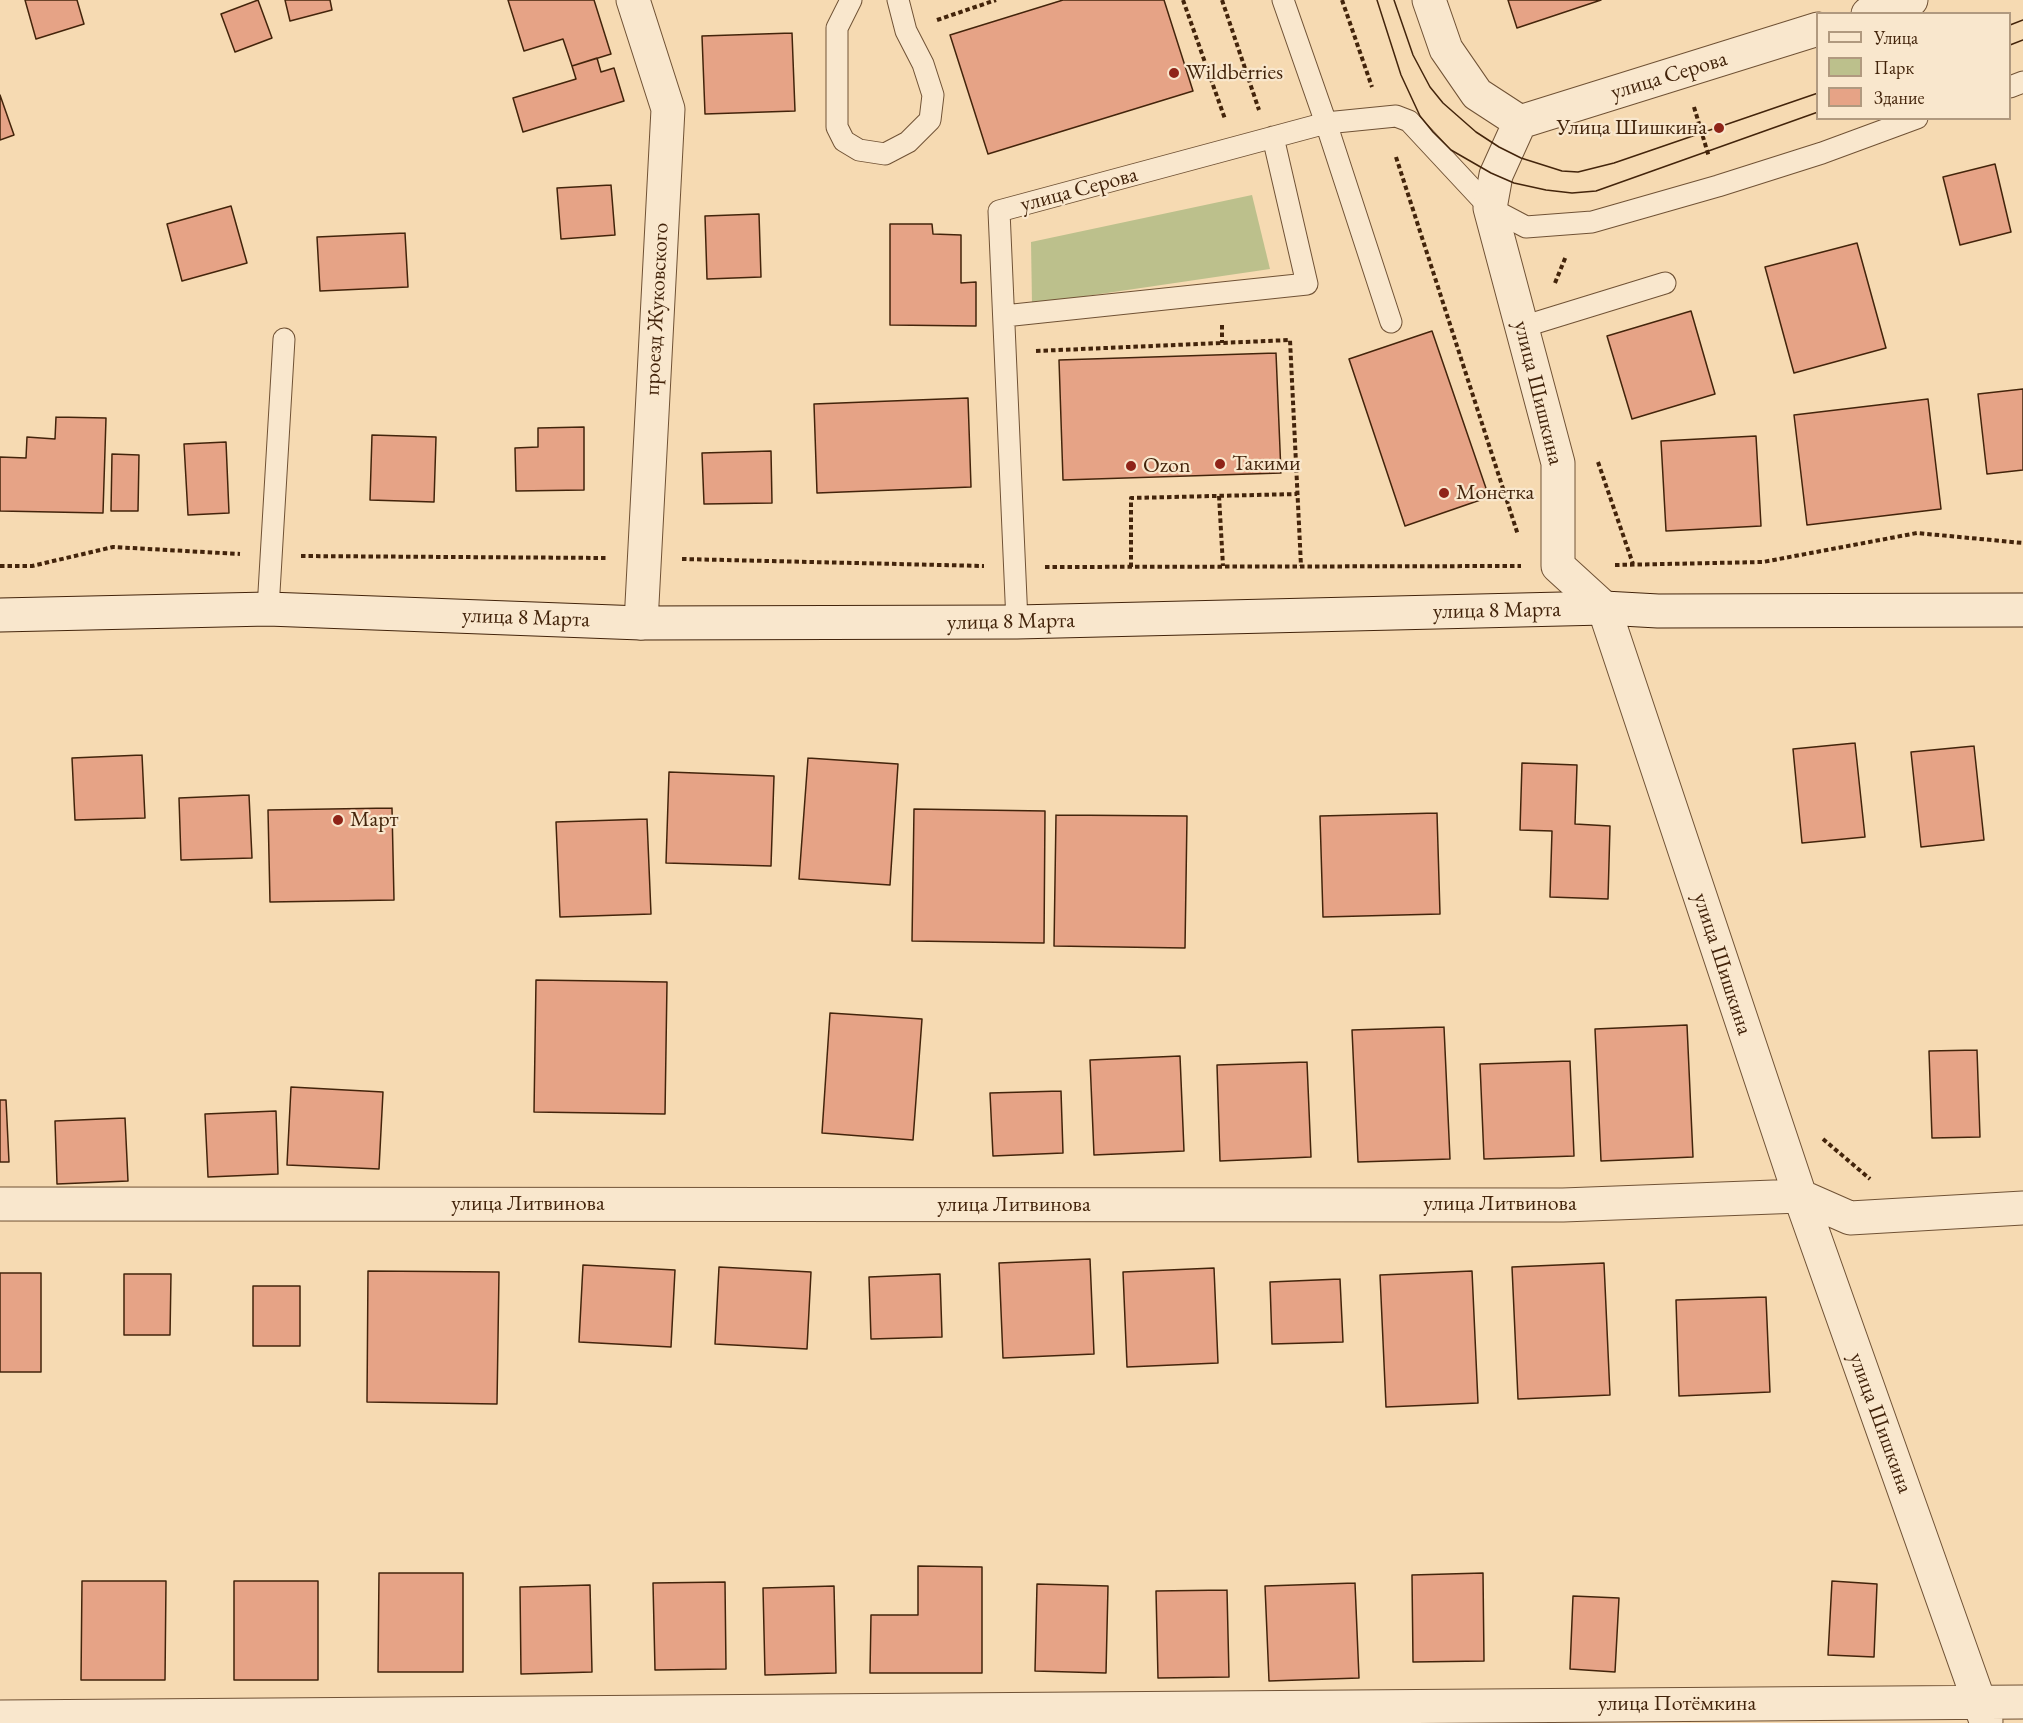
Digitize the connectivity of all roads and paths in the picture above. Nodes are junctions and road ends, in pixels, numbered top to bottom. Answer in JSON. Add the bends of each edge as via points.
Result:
{"nodes":[{"id":1,"x":633,"y":0,"type":"edge"},
{"id":2,"x":851,"y":0,"type":"edge"},
{"id":3,"x":898,"y":0,"type":"edge"},
{"id":4,"x":996,"y":0,"type":"edge"},
{"id":5,"x":1184,"y":0,"type":"edge"},
{"id":6,"x":1283,"y":0,"type":"edge"},
{"id":7,"x":1342,"y":0,"type":"edge"},
{"id":8,"x":1429,"y":0,"type":"edge"},
{"id":9,"x":1911,"y":0,"type":"edge"},
{"id":10,"x":1874,"y":12,"type":"edge"},
{"id":11,"x":1816,"y":30,"type":"edge"},
{"id":12,"x":906,"y":31,"type":"junction"},
{"id":13,"x":1683,"y":72,"type":"junction"},
{"id":14,"x":1383,"y":117,"type":"junction"},
{"id":15,"x":1912,"y":120,"type":"edge"},
{"id":16,"x":1520,"y":122,"type":"junction"},
{"id":17,"x":1326,"y":123,"type":"junction"},
{"id":18,"x":1273,"y":137,"type":"junction"},
{"id":19,"x":1235,"y":147,"type":"junction"},
{"id":20,"x":1718,"y":186,"type":"junction"},
{"id":21,"x":1490,"y":208,"type":"junction"},
{"id":22,"x":1665,"y":283,"type":"dead end"},
{"id":23,"x":1004,"y":316,"type":"junction"},
{"id":24,"x":1391,"y":322,"type":"dead end"},
{"id":25,"x":1522,"y":327,"type":"junction"},
{"id":26,"x":284,"y":339,"type":"dead end"},
{"id":27,"x":1029,"y":351,"type":"dead end"},
{"id":28,"x":1596,"y":459,"type":"dead end"},
{"id":29,"x":1297,"y":494,"type":"junction"},
{"id":30,"x":1219,"y":496,"type":"junction"},
{"id":31,"x":2023,"y":543,"type":"edge"},
{"id":32,"x":271,"y":556,"type":"junction"},
{"id":33,"x":644,"y":558,"type":"junction"},
{"id":34,"x":1633,"y":564,"type":"junction"},
{"id":35,"x":0,"y":566,"type":"edge"},
{"id":36,"x":1301,"y":566,"type":"junction"},
{"id":37,"x":1543,"y":566,"type":"junction"},
{"id":38,"x":1014,"y":567,"type":"junction"},
{"id":39,"x":1131,"y":567,"type":"junction"},
{"id":40,"x":1223,"y":567,"type":"junction"},
{"id":41,"x":1604,"y":608,"type":"junction"},
{"id":42,"x":268,"y":609,"type":"junction"},
{"id":43,"x":2023,"y":610,"type":"edge"},
{"id":44,"x":0,"y":615,"type":"edge"},
{"id":45,"x":1017,"y":622,"type":"junction"},
{"id":46,"x":641,"y":623,"type":"junction"},
{"id":47,"x":1818,"y":1135,"type":"dead end"},
{"id":48,"x":1800,"y":1196,"type":"junction"},
{"id":49,"x":0,"y":1204,"type":"edge"},
{"id":50,"x":2023,"y":1208,"type":"edge"},
{"id":51,"x":1915,"y":1214,"type":"junction"},
{"id":52,"x":2023,"y":1702,"type":"edge"},
{"id":53,"x":1983,"y":1712,"type":"edge"},
{"id":54,"x":0,"y":1717,"type":"edge"}],
"edges":[{"from":1,"to":33,"type":"street","name":"проезд Жуковского","via":[[668,109]]},
{"from":2,"to":12,"type":"lane","via":[[837,28],[837,127],[844,141],[859,150],[885,154],[908,142],[930,120],[933,94]]},
{"from":3,"to":12,"type":"lane"},
{"from":4,"to":12,"type":"path"},
{"from":5,"to":19,"type":"path"},
{"from":6,"to":17,"type":"lane"},
{"from":7,"to":14,"type":"path"},
{"from":8,"to":16,"type":"street","via":[[1446,50],[1477,94]]},
{"from":9,"to":10,"type":"street"},
{"from":11,"to":13,"type":"street","name":"улица Серова"},
{"from":13,"to":16,"type":"street","name":"улица Серова"},
{"from":13,"to":20,"type":"path"},
{"from":14,"to":17,"type":"lane","name":"улица Серова"},
{"from":14,"to":21,"type":"lane","name":"улица Серова","via":[[1409,121]]},
{"from":14,"to":37,"type":"path"},
{"from":15,"to":20,"type":"lane","name":"улица Серова"},
{"from":16,"to":21,"type":"street","via":[[1496,175]]},
{"from":17,"to":18,"type":"lane","name":"улица Серова"},
{"from":17,"to":24,"type":"lane"},
{"from":18,"to":19,"type":"lane","name":"улица Серова"},
{"from":18,"to":23,"type":"lane","via":[[1307,285]]},
{"from":19,"to":23,"type":"lane","name":"улица Серова","via":[[999,211]]},
{"from":20,"to":21,"type":"lane","name":"улица Серова","via":[[1592,222],[1526,228]]},
{"from":21,"to":25,"type":"street","name":"улица Шишкина"},
{"from":22,"to":25,"type":"lane"},
{"from":23,"to":38,"type":"lane","name":"улица Серова"},
{"from":25,"to":37,"type":"street","name":"улица Шишкина","via":[[1558,463]]},
{"from":26,"to":32,"type":"lane"},
{"from":27,"to":29,"type":"path","via":[[1290,340]]},
{"from":28,"to":34,"type":"path"},
{"from":29,"to":30,"type":"path"},
{"from":29,"to":36,"type":"path"},
{"from":30,"to":39,"type":"path","via":[[1131,498]]},
{"from":30,"to":40,"type":"path"},
{"from":31,"to":34,"type":"path","via":[[1917,533],[1763,562]]},
{"from":32,"to":33,"type":"path"},
{"from":32,"to":35,"type":"path","via":[[113,547],[32,566]]},
{"from":32,"to":42,"type":"lane"},
{"from":33,"to":38,"type":"path"},
{"from":33,"to":46,"type":"street","name":"проезд Жуковского"},
{"from":34,"to":37,"type":"path"},
{"from":36,"to":37,"type":"path"},
{"from":36,"to":40,"type":"path"},
{"from":37,"to":41,"type":"street","name":"улица Шишкина"},
{"from":38,"to":39,"type":"path"},
{"from":38,"to":45,"type":"lane","name":"улица Серова"},
{"from":39,"to":40,"type":"path"},
{"from":41,"to":43,"type":"street","name":"улица 8 Марта"},
{"from":41,"to":45,"type":"street","name":"улица 8 Марта"},
{"from":41,"to":48,"type":"street","name":"улица Шишкина"},
{"from":42,"to":44,"type":"street","name":"улица 8 Марта"},
{"from":42,"to":46,"type":"street","name":"улица 8 Марта"},
{"from":45,"to":46,"type":"street","name":"улица 8 Марта"},
{"from":47,"to":51,"type":"path"},
{"from":48,"to":49,"type":"street","name":"улица Литвинова","via":[[1563,1205]]},
{"from":48,"to":51,"type":"street","name":"улица Литвинова","via":[[1850,1218]]},
{"from":48,"to":53,"type":"street","name":"улица Шишкина"},
{"from":50,"to":51,"type":"street","name":"улица Литвинова"},
{"from":52,"to":53,"type":"street","name":"улица Потёмкина"},
{"from":53,"to":54,"type":"street","name":"улица Потёмкина"}]}
